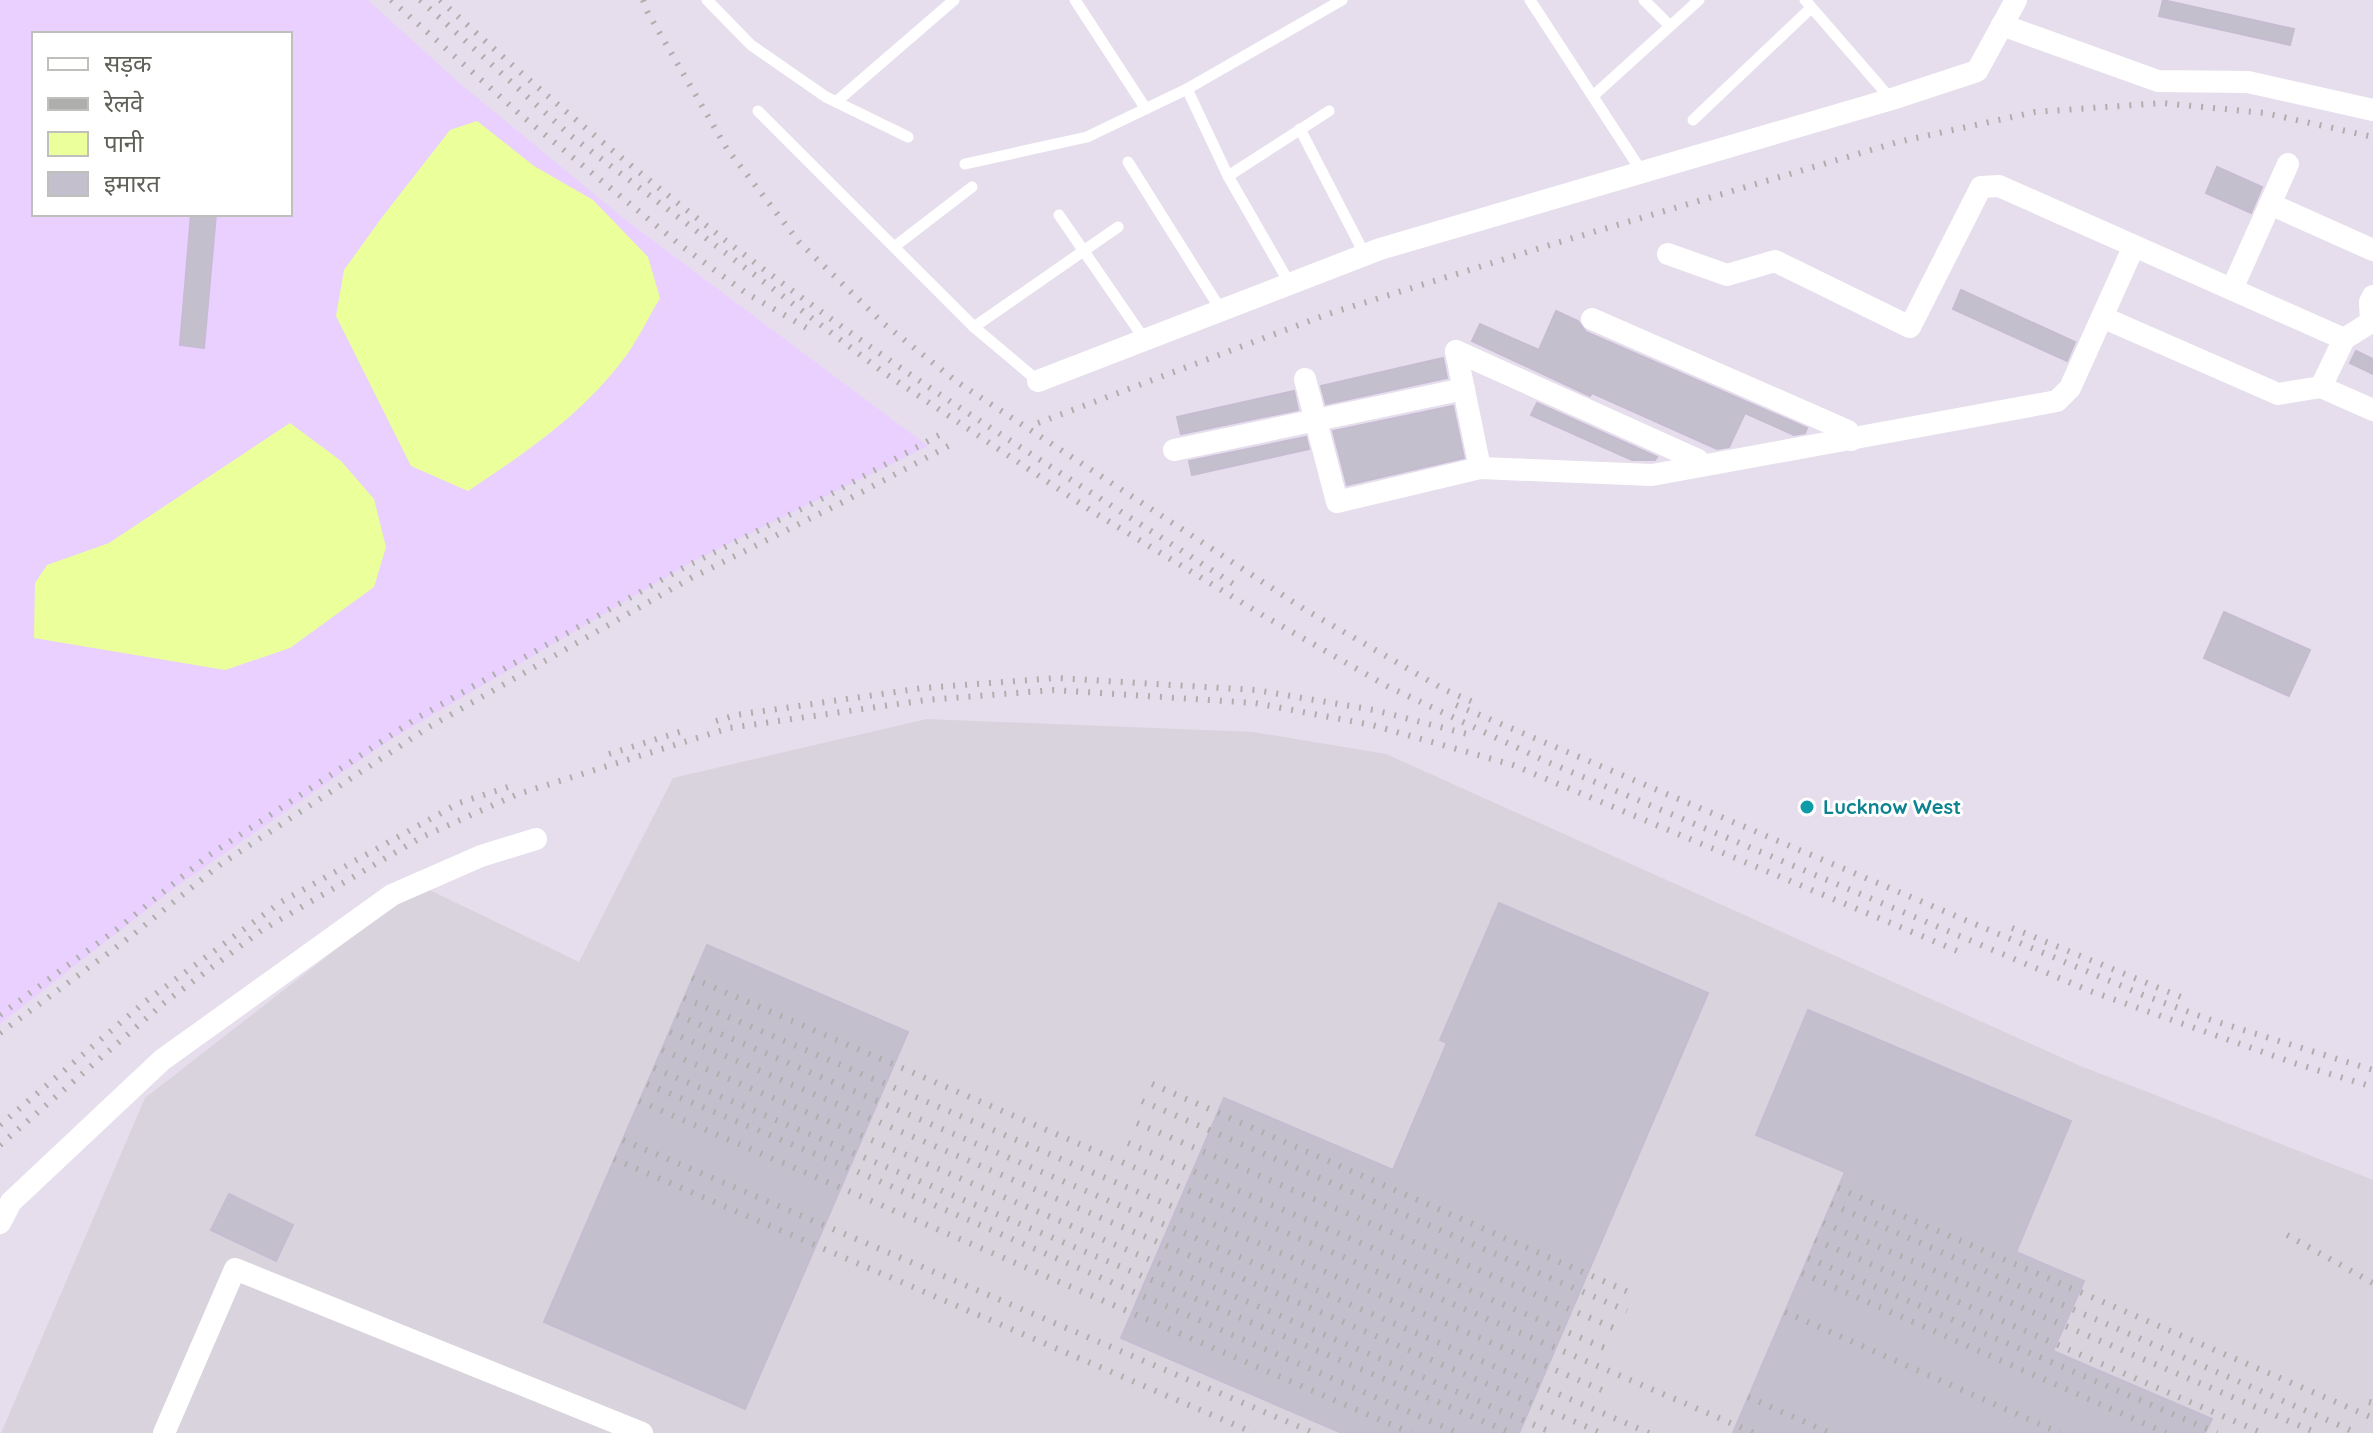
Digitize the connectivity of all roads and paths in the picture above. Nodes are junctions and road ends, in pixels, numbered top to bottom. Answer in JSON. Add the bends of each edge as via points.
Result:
{"nodes":[{"id":1,"x":954,"y":0,"type":"edge"},
{"id":2,"x":1075,"y":0,"type":"edge"},
{"id":3,"x":1342,"y":0,"type":"edge"},
{"id":4,"x":1530,"y":0,"type":"edge"},
{"id":5,"x":1644,"y":0,"type":"edge"},
{"id":6,"x":1699,"y":0,"type":"edge"},
{"id":7,"x":2016,"y":0,"type":"edge"},
{"id":8,"x":714,"y":2,"type":"edge"},
{"id":9,"x":1808,"y":4,"type":"edge"},
{"id":10,"x":2002,"y":25,"type":"junction"},
{"id":11,"x":1670,"y":26,"type":"junction"},
{"id":12,"x":1187,"y":89,"type":"junction"},
{"id":13,"x":1593,"y":96,"type":"junction"},
{"id":14,"x":1892,"y":99,"type":"junction"},
{"id":15,"x":836,"y":102,"type":"junction"},
{"id":16,"x":1146,"y":109,"type":"junction"},
{"id":17,"x":2373,"y":110,"type":"edge"},
{"id":18,"x":758,"y":111,"type":"dead end"},
{"id":19,"x":1329,"y":111,"type":"dead end"},
{"id":20,"x":1693,"y":120,"type":"dead end"},
{"id":21,"x":1300,"y":129,"type":"junction"},
{"id":22,"x":908,"y":137,"type":"dead end"},
{"id":23,"x":1128,"y":162,"type":"dead end"},
{"id":24,"x":965,"y":164,"type":"dead end"},
{"id":25,"x":2288,"y":164,"type":"dead end"},
{"id":26,"x":1642,"y":172,"type":"junction"},
{"id":27,"x":1228,"y":176,"type":"junction"},
{"id":28,"x":972,"y":187,"type":"dead end"},
{"id":29,"x":2270,"y":204,"type":"junction"},
{"id":30,"x":1059,"y":215,"type":"dead end"},
{"id":31,"x":1118,"y":227,"type":"dead end"},
{"id":32,"x":2134,"y":246,"type":"junction"},
{"id":33,"x":894,"y":247,"type":"junction"},
{"id":34,"x":1084,"y":250,"type":"junction"},
{"id":35,"x":2373,"y":250,"type":"edge"},
{"id":36,"x":1668,"y":254,"type":"dead end"},
{"id":37,"x":1365,"y":255,"type":"junction"},
{"id":38,"x":1290,"y":284,"type":"junction"},
{"id":39,"x":2232,"y":289,"type":"junction"},
{"id":40,"x":2373,"y":296,"type":"edge"},
{"id":41,"x":1221,"y":310,"type":"junction"},
{"id":42,"x":2102,"y":317,"type":"junction"},
{"id":43,"x":1592,"y":319,"type":"dead end"},
{"id":44,"x":2372,"y":323,"type":"edge"},
{"id":45,"x":974,"y":327,"type":"junction"},
{"id":46,"x":2344,"y":339,"type":"junction"},
{"id":47,"x":1145,"y":340,"type":"junction"},
{"id":48,"x":1305,"y":379,"type":"dead end"},
{"id":49,"x":1038,"y":381,"type":"joint"},
{"id":50,"x":2321,"y":387,"type":"junction"},
{"id":51,"x":1464,"y":389,"type":"junction"},
{"id":52,"x":2373,"y":410,"type":"edge"},
{"id":53,"x":1316,"y":420,"type":"junction"},
{"id":54,"x":1851,"y":440,"type":"junction"},
{"id":55,"x":1174,"y":450,"type":"dead end"},
{"id":56,"x":1701,"y":466,"type":"junction"},
{"id":57,"x":1480,"y":468,"type":"junction"},
{"id":58,"x":536,"y":839,"type":"dead end"},
{"id":59,"x":0,"y":1223,"type":"edge"},
{"id":60,"x":164,"y":1433,"type":"edge"},
{"id":61,"x":642,"y":1433,"type":"edge"}],
"edges":[{"from":1,"to":15,"type":"lane"},
{"from":2,"to":16,"type":"lane"},
{"from":3,"to":12,"type":"lane"},
{"from":4,"to":13,"type":"lane"},
{"from":5,"to":11,"type":"lane"},
{"from":6,"to":11,"type":"lane"},
{"from":7,"to":10,"type":"street"},
{"from":8,"to":15,"type":"lane","via":[[751,45]]},
{"from":9,"to":14,"type":"lane"},
{"from":9,"to":20,"type":"lane"},
{"from":10,"to":14,"type":"street","via":[[1977,71]]},
{"from":10,"to":17,"type":"street","via":[[2158,81],[2248,82]]},
{"from":11,"to":13,"type":"lane"},
{"from":12,"to":16,"type":"lane"},
{"from":12,"to":27,"type":"lane"},
{"from":13,"to":26,"type":"lane"},
{"from":14,"to":26,"type":"street"},
{"from":15,"to":22,"type":"lane"},
{"from":16,"to":24,"type":"lane","via":[[1087,137]]},
{"from":18,"to":33,"type":"lane"},
{"from":19,"to":21,"type":"lane"},
{"from":21,"to":27,"type":"lane"},
{"from":21,"to":37,"type":"lane"},
{"from":23,"to":41,"type":"lane"},
{"from":25,"to":29,"type":"street"},
{"from":26,"to":37,"type":"street"},
{"from":27,"to":38,"type":"lane"},
{"from":28,"to":33,"type":"lane"},
{"from":29,"to":35,"type":"street"},
{"from":29,"to":39,"type":"street"},
{"from":30,"to":34,"type":"lane"},
{"from":31,"to":34,"type":"lane"},
{"from":32,"to":36,"type":"street","via":[[1999,186],[1981,187],[1910,327],[1775,261],[1727,275]]},
{"from":32,"to":39,"type":"street"},
{"from":32,"to":42,"type":"street"},
{"from":33,"to":45,"type":"lane"},
{"from":34,"to":45,"type":"lane"},
{"from":34,"to":47,"type":"lane"},
{"from":37,"to":38,"type":"street"},
{"from":38,"to":41,"type":"street"},
{"from":39,"to":46,"type":"street"},
{"from":40,"to":44,"type":"street"},
{"from":41,"to":47,"type":"street"},
{"from":42,"to":50,"type":"street","via":[[2278,394]]},
{"from":42,"to":54,"type":"street","via":[[2070,388],[2057,401]]},
{"from":43,"to":54,"type":"street","via":[[1848,431]]},
{"from":44,"to":46,"type":"street"},
{"from":45,"to":49,"type":"lane"},
{"from":46,"to":50,"type":"street"},
{"from":47,"to":49,"type":"street"},
{"from":48,"to":53,"type":"street"},
{"from":50,"to":52,"type":"street"},
{"from":51,"to":53,"type":"street"},
{"from":51,"to":56,"type":"street","via":[[1456,351],[1698,460]]},
{"from":51,"to":57,"type":"street"},
{"from":53,"to":55,"type":"street"},
{"from":53,"to":57,"type":"street","via":[[1337,502]]},
{"from":54,"to":56,"type":"street"},
{"from":56,"to":57,"type":"street","via":[[1652,475]]},
{"from":58,"to":59,"type":"street","via":[[481,856],[392,895],[162,1060],[11,1202]]},
{"from":60,"to":61,"type":"street","via":[[235,1269]]}]}
